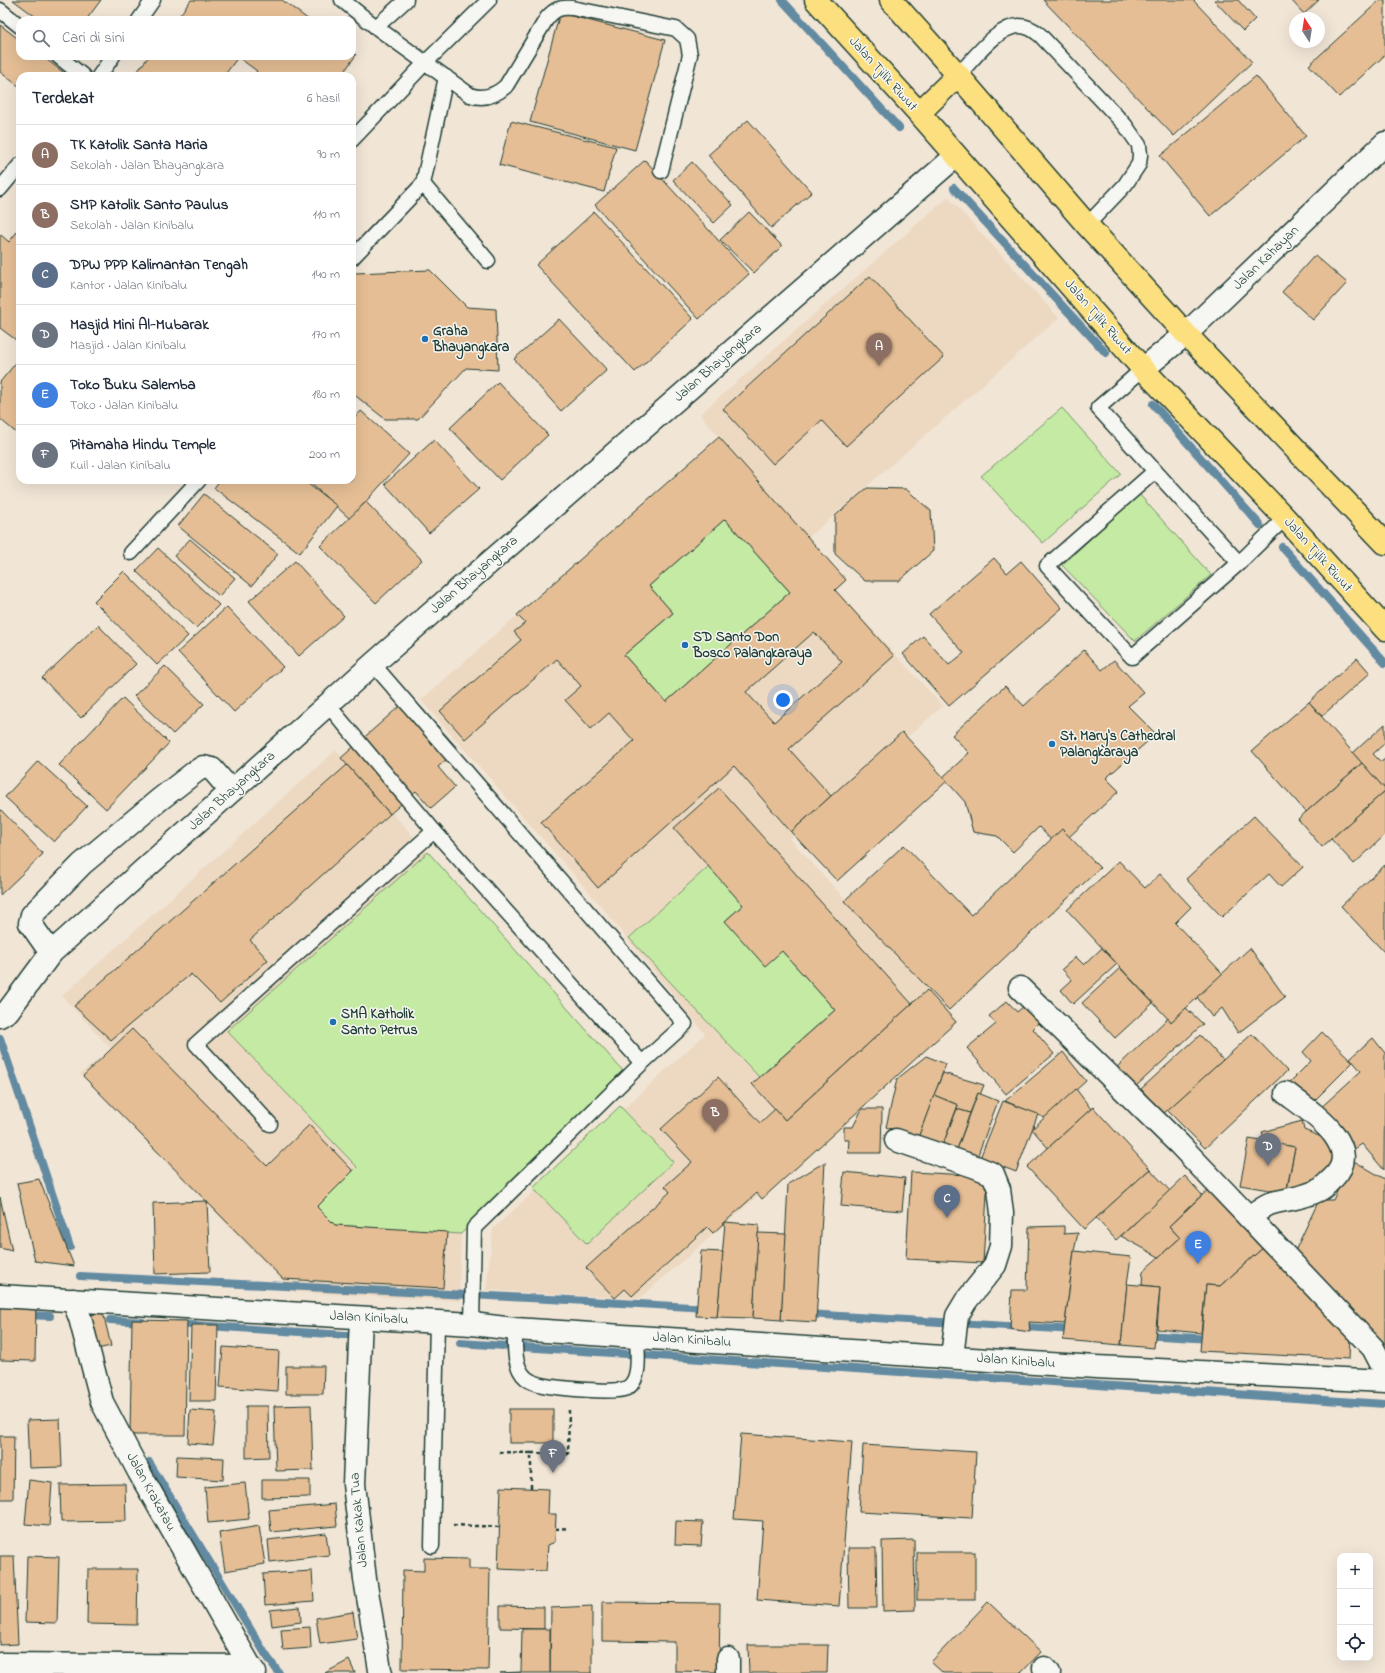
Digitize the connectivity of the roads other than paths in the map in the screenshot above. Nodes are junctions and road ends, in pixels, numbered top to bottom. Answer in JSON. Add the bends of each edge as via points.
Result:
{"nodes":[{"id":1,"x":153,"y":0,"type":"edge"},
{"id":2,"x":342,"y":0,"type":"edge"},
{"id":3,"x":406,"y":0,"type":"edge"},
{"id":4,"x":489,"y":0,"type":"edge"},
{"id":5,"x":816,"y":0,"type":"edge"},
{"id":6,"x":890,"y":0,"type":"edge"},
{"id":7,"x":0,"y":10,"type":"edge"},
{"id":8,"x":142,"y":16,"type":"edge"},
{"id":9,"x":16,"y":23,"type":"edge"},
{"id":10,"x":376,"y":27,"type":"junction"},
{"id":11,"x":63,"y":60,"type":"edge"},
{"id":12,"x":110,"y":60,"type":"edge"},
{"id":13,"x":426,"y":62,"type":"junction"},
{"id":14,"x":78,"y":72,"type":"edge"},
{"id":15,"x":102,"y":72,"type":"edge"},
{"id":16,"x":958,"y":75,"type":"junction"},
{"id":17,"x":446,"y":77,"type":"junction"},
{"id":18,"x":919,"y":113,"type":"junction"},
{"id":19,"x":356,"y":136,"type":"edge"},
{"id":20,"x":1385,"y":143,"type":"edge"},
{"id":21,"x":956,"y":156,"type":"junction"},
{"id":22,"x":16,"y":170,"type":"edge"},
{"id":23,"x":661,"y":171,"type":"dead end"},
{"id":24,"x":423,"y":184,"type":"junction"},
{"id":25,"x":0,"y":189,"type":"edge"},
{"id":26,"x":1087,"y":225,"type":"junction"},
{"id":27,"x":356,"y":254,"type":"edge"},
{"id":28,"x":488,"y":260,"type":"dead end"},
{"id":29,"x":1186,"y":334,"type":"junction"},
{"id":30,"x":1143,"y":369,"type":"junction"},
{"id":31,"x":1155,"y":471,"type":"junction"},
{"id":32,"x":195,"y":484,"type":"edge"},
{"id":33,"x":1284,"y":518,"type":"junction"},
{"id":34,"x":1385,"y":543,"type":"edge"},
{"id":35,"x":131,"y":554,"type":"dead end"},
{"id":36,"x":1239,"y":563,"type":"junction"},
{"id":37,"x":1385,"y":629,"type":"edge"},
{"id":38,"x":373,"y":664,"type":"junction"},
{"id":39,"x":328,"y":705,"type":"junction"},
{"id":40,"x":231,"y":791,"type":"junction"},
{"id":41,"x":434,"y":831,"type":"junction"},
{"id":42,"x":52,"y":953,"type":"junction"},
{"id":43,"x":1020,"y":988,"type":"dead end"},
{"id":44,"x":4,"y":1014,"type":"edge"},
{"id":45,"x":642,"y":1063,"type":"junction"},
{"id":46,"x":1286,"y":1093,"type":"dead end"},
{"id":47,"x":270,"y":1124,"type":"dead end"},
{"id":48,"x":896,"y":1140,"type":"dead end"},
{"id":49,"x":1249,"y":1217,"type":"junction"},
{"id":50,"x":0,"y":1296,"type":"edge"},
{"id":51,"x":73,"y":1300,"type":"junction"},
{"id":52,"x":361,"y":1318,"type":"junction"},
{"id":53,"x":437,"y":1322,"type":"junction"},
{"id":54,"x":472,"y":1324,"type":"junction"},
{"id":55,"x":515,"y":1329,"type":"junction"},
{"id":56,"x":636,"y":1336,"type":"junction"},
{"id":57,"x":952,"y":1357,"type":"junction"},
{"id":58,"x":1385,"y":1371,"type":"edge"},
{"id":59,"x":1385,"y":1381,"type":"edge"},
{"id":60,"x":432,"y":1546,"type":"dead end"},
{"id":61,"x":0,"y":1664,"type":"edge"},
{"id":62,"x":253,"y":1669,"type":"edge"},
{"id":63,"x":381,"y":1673,"type":"edge"}],
"edges":[{"from":1,"to":8,"type":"lane"},
{"from":2,"to":10,"type":"lane"},
{"from":3,"to":10,"type":"lane"},
{"from":4,"to":13,"type":"lane"},
{"from":5,"to":18,"type":"highway","name":"Jalan Tjilik Riwut"},
{"from":6,"to":16,"type":"highway"},
{"from":7,"to":9,"type":"lane"},
{"from":10,"to":13,"type":"lane"},
{"from":11,"to":14,"type":"lane"},
{"from":12,"to":15,"type":"lane"},
{"from":13,"to":17,"type":"lane"},
{"from":13,"to":19,"type":"lane"},
{"from":16,"to":18,"type":"highway"},
{"from":16,"to":26,"type":"highway"},
{"from":16,"to":26,"type":"lane","via":[[996,36],[1010,28],[1030,28],[1040,35],[1125,125],[1139,145],[1139,164],[1125,186]]},
{"from":17,"to":23,"type":"lane","via":[[476,97],[499,92],[506,86],[547,18],[559,8],[572,8],[676,28],[687,40],[690,55]]},
{"from":17,"to":24,"type":"lane"},
{"from":18,"to":21,"type":"highway","name":"Jalan Tjilik Riwut"},
{"from":20,"to":29,"type":"street","name":"Jalan Kahayan"},
{"from":21,"to":30,"type":"highway","name":"Jalan Tjilik Riwut"},
{"from":21,"to":38,"type":"street","name":"Jalan Bhayangkara"},
{"from":22,"to":25,"type":"lane"},
{"from":24,"to":27,"type":"lane"},
{"from":24,"to":28,"type":"lane"},
{"from":26,"to":29,"type":"highway"},
{"from":29,"to":30,"type":"street","name":"Jalan Kahayan"},
{"from":29,"to":34,"type":"highway"},
{"from":30,"to":31,"type":"lane","via":[[1098,408]]},
{"from":30,"to":33,"type":"highway","name":"Jalan Tjilik Riwut"},
{"from":31,"to":36,"type":"lane"},
{"from":31,"to":36,"type":"lane","via":[[1047,566],[1132,657]]},
{"from":32,"to":35,"type":"lane"},
{"from":33,"to":36,"type":"lane"},
{"from":33,"to":37,"type":"highway","name":"Jalan Tjilik Riwut"},
{"from":38,"to":39,"type":"street","name":"Jalan Bhayangkara"},
{"from":38,"to":45,"type":"lane","via":[[685,1024]]},
{"from":39,"to":40,"type":"street","name":"Jalan Bhayangkara"},
{"from":39,"to":41,"type":"lane"},
{"from":40,"to":42,"type":"street","name":"Jalan Bhayangkara"},
{"from":40,"to":42,"type":"street","via":[[212,769],[203,767],[82,864],[32,915],[30,923]]},
{"from":41,"to":45,"type":"lane"},
{"from":41,"to":47,"type":"lane","via":[[196,1044]]},
{"from":42,"to":44,"type":"street","name":"Jalan Bhayangkara"},
{"from":43,"to":49,"type":"street","via":[[1179,1144]]},
{"from":45,"to":54,"type":"lane","via":[[474,1228]]},
{"from":46,"to":49,"type":"street","via":[[1322,1120],[1336,1135],[1342,1150],[1342,1162],[1339,1172],[1320,1190],[1271,1203]]},
{"from":48,"to":57,"type":"street","via":[[993,1174],[999,1189],[1002,1213],[1001,1246],[995,1265],[957,1316]]},
{"from":49,"to":58,"type":"street","via":[[1373,1348]]},
{"from":50,"to":51,"type":"street","name":"Jalan Kinibalu"},
{"from":51,"to":52,"type":"street","name":"Jalan Kinibalu"},
{"from":51,"to":62,"type":"street","name":"Jalan Krakatau","via":[[102,1402],[139,1472]]},
{"from":52,"to":53,"type":"street","name":"Jalan Kinibalu"},
{"from":52,"to":63,"type":"street","name":"Jalan Kakak Tua","via":[[354,1484],[365,1579]]},
{"from":53,"to":54,"type":"street","name":"Jalan Kinibalu"},
{"from":53,"to":60,"type":"lane"},
{"from":54,"to":55,"type":"street","name":"Jalan Kinibalu"},
{"from":55,"to":56,"type":"street","name":"Jalan Kinibalu"},
{"from":55,"to":56,"type":"lane","via":[[516,1358],[526,1379],[541,1385],[615,1391],[628,1388],[635,1378]]},
{"from":56,"to":57,"type":"street","name":"Jalan Kinibalu"},
{"from":57,"to":59,"type":"street","name":"Jalan Kinibalu","via":[[1096,1367]]},
{"from":61,"to":62,"type":"street"}]}
